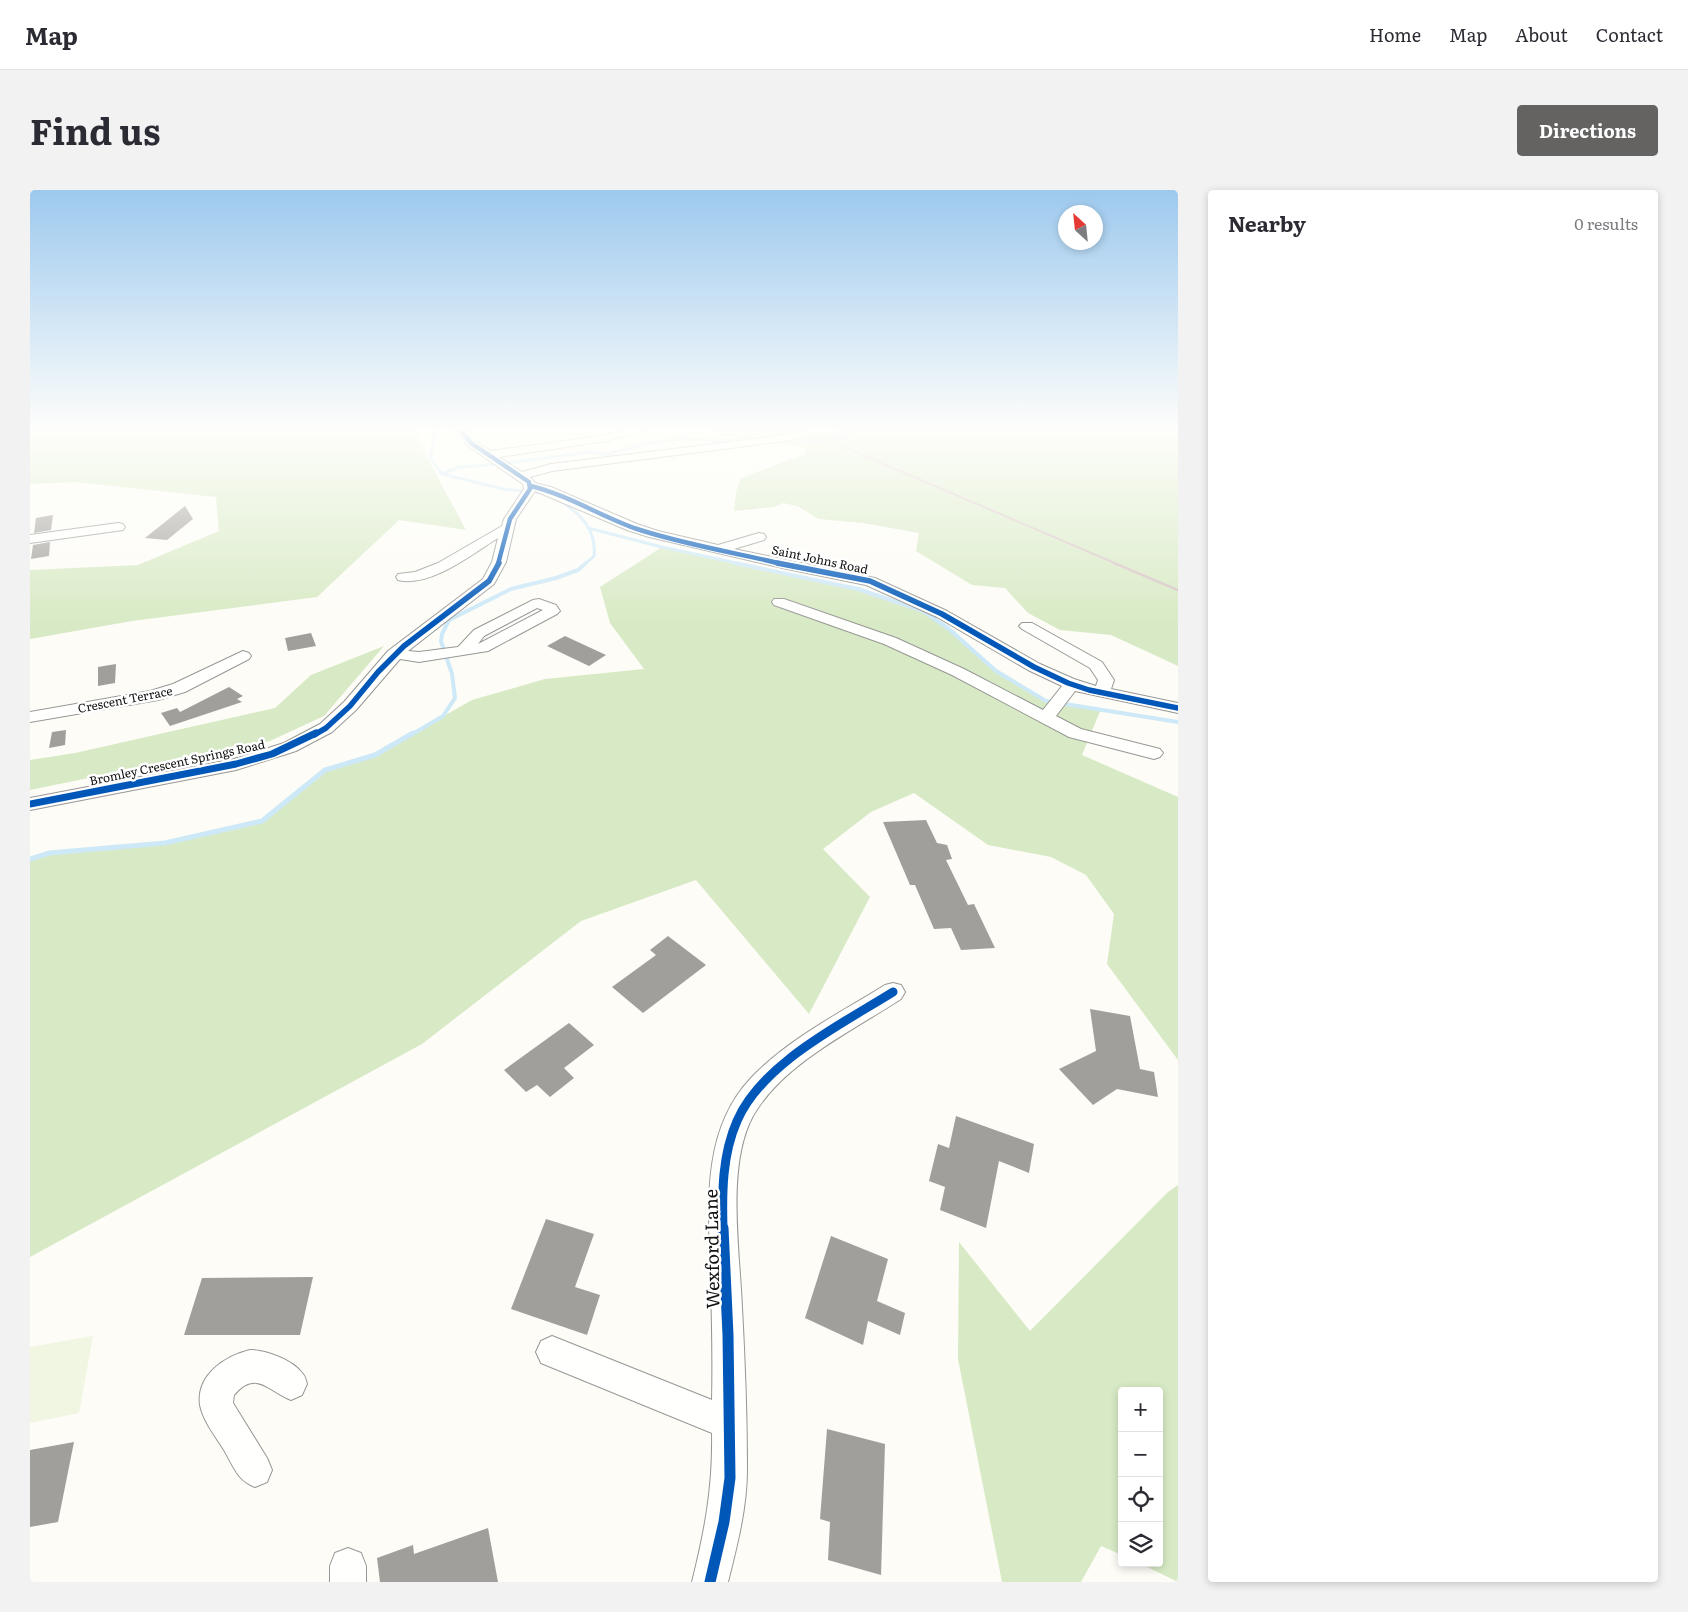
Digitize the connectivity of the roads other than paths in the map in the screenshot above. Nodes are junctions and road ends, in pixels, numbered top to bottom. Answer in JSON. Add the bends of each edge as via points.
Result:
{"nodes":[{"id":1,"x":523,"y":494,"type":"edge"},
{"id":2,"x":557,"y":494,"type":"edge"},
{"id":3,"x":118,"y":527,"type":"dead end"},
{"id":4,"x":506,"y":529,"type":"junction"},
{"id":5,"x":758,"y":538,"type":"dead end"},
{"id":6,"x":30,"y":539,"type":"edge"},
{"id":7,"x":719,"y":548,"type":"junction"},
{"id":8,"x":403,"y":577,"type":"dead end"},
{"id":9,"x":778,"y":602,"type":"dead end"},
{"id":10,"x":1027,"y":626,"type":"dead end"},
{"id":11,"x":480,"y":641,"type":"dead end"},
{"id":12,"x":394,"y":654,"type":"junction"},
{"id":13,"x":243,"y":656,"type":"dead end"},
{"id":14,"x":1102,"y":692,"type":"junction"},
{"id":15,"x":1058,"y":702,"type":"junction"},
{"id":16,"x":1178,"y":708,"type":"edge"},
{"id":17,"x":30,"y":717,"type":"edge"},
{"id":18,"x":1154,"y":753,"type":"dead end"},
{"id":19,"x":30,"y":804,"type":"edge"},
{"id":20,"x":893,"y":992,"type":"dead end"},
{"id":21,"x":552,"y":1352,"type":"dead end"},
{"id":22,"x":291,"y":1384,"type":"dead end"},
{"id":23,"x":729,"y":1423,"type":"junction"},
{"id":24,"x":255,"y":1470,"type":"dead end"},
{"id":25,"x":710,"y":1582,"type":"edge"}],
"edges":[{"from":1,"to":4,"type":"street","name":"Bromley Crescent Springs Road"},
{"from":2,"to":7,"type":"street","name":"Saint Johns Road","via":[[632,527]]},
{"from":3,"to":6,"type":"street"},
{"from":4,"to":8,"type":"street","via":[[440,568],[412,578]]},
{"from":4,"to":12,"type":"street","name":"Bromley Crescent Springs Road","via":[[499,562],[489,581]]},
{"from":5,"to":7,"type":"street"},
{"from":7,"to":15,"type":"street","name":"Saint Johns Road","via":[[870,581],[942,614],[1034,667]]},
{"from":9,"to":15,"type":"street","via":[[890,641],[958,672]]},
{"from":10,"to":14,"type":"street","via":[[1096,665],[1106,680]]},
{"from":11,"to":12,"type":"street","via":[[460,651],[434,655]]},
{"from":12,"to":19,"type":"street","name":"Bromley Crescent Springs Road","via":[[339,718],[290,747],[236,764]]},
{"from":13,"to":17,"type":"street","name":"Crescent Terrace","via":[[179,688],[152,696]]},
{"from":14,"to":15,"type":"street","name":"Saint Johns Road"},
{"from":14,"to":16,"type":"street","name":"Saint Johns Road"},
{"from":15,"to":18,"type":"street","via":[[1075,733]]},
{"from":20,"to":23,"type":"street","name":"Wexford Lane","via":[[793,1058],[764,1082],[735,1124],[727,1151],[724,1184]]},
{"from":21,"to":23,"type":"street"},
{"from":22,"to":24,"type":"street","via":[[260,1366],[240,1368],[218,1390],[217,1407]]},
{"from":23,"to":25,"type":"street","name":"Wexford Lane","via":[[729,1485]]}]}
